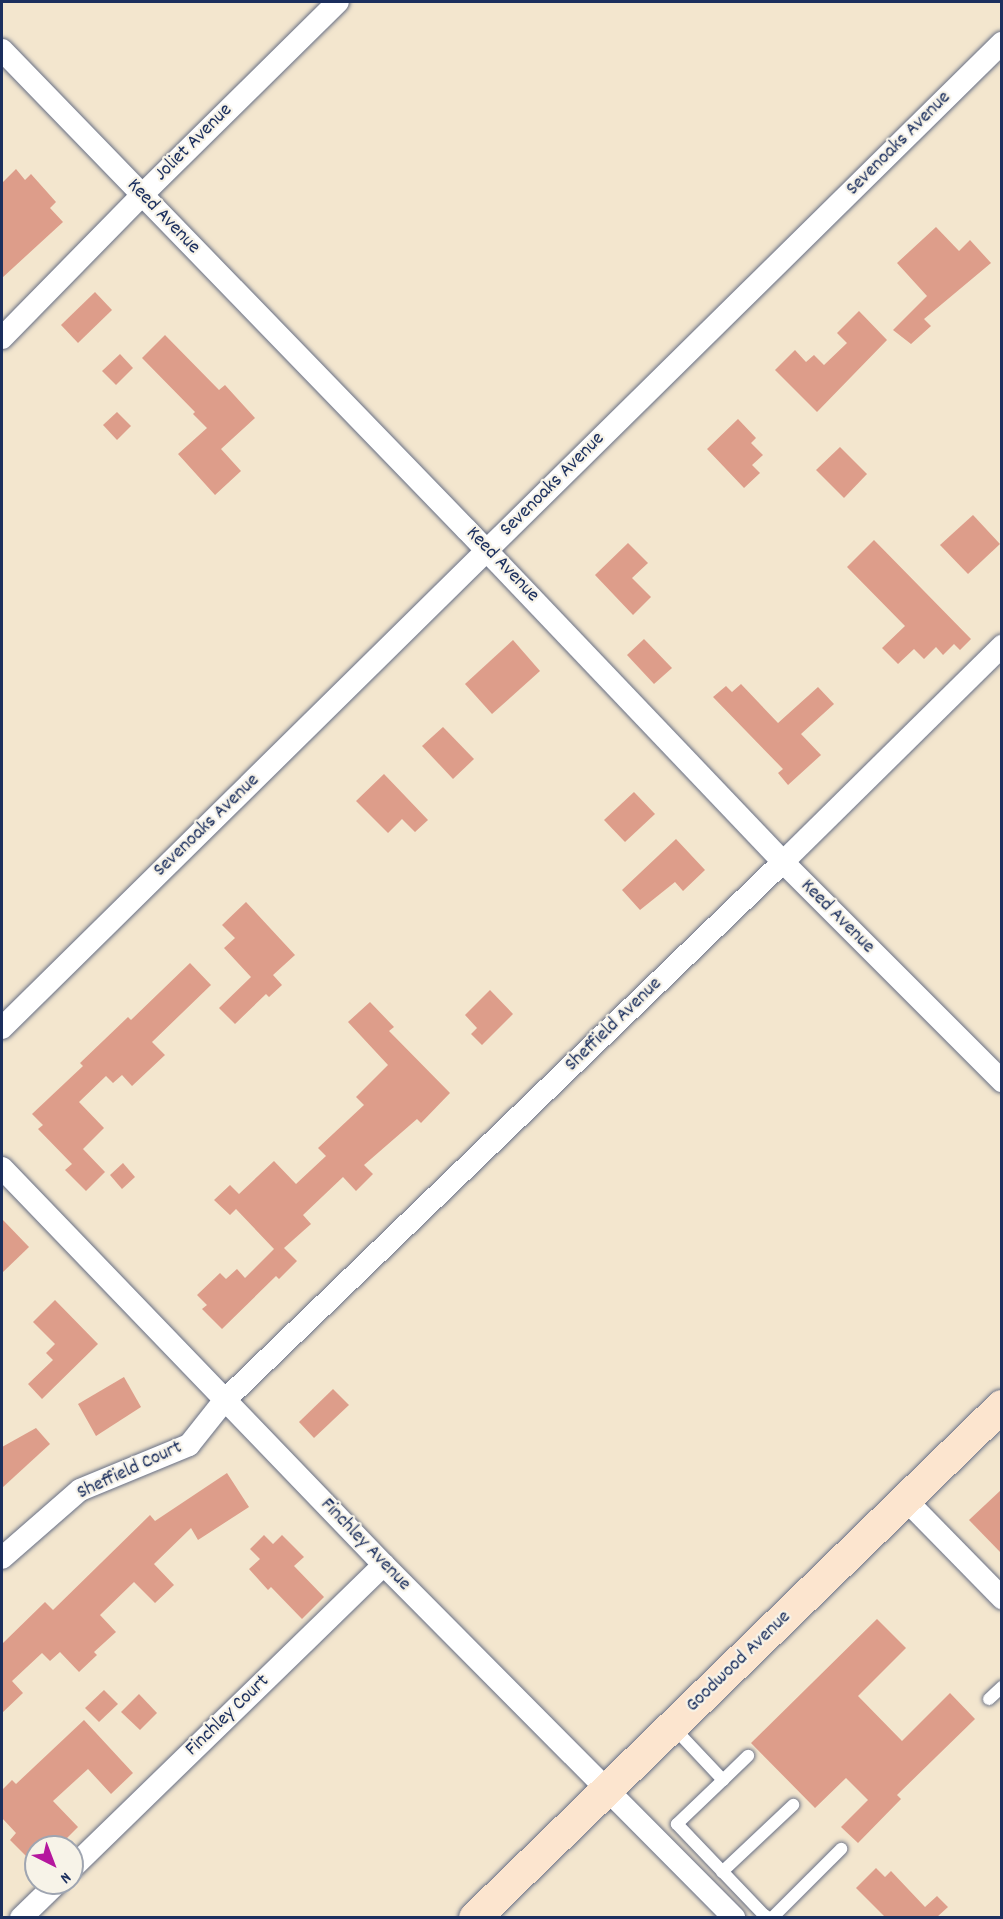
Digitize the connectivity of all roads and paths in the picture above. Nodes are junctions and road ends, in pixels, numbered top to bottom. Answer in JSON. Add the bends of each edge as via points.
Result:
{"nodes":[{"id":1,"x":338,"y":2,"type":"edge"},
{"id":2,"x":1002,"y":43,"type":"edge"},
{"id":3,"x":2,"y":50,"type":"edge"},
{"id":4,"x":142,"y":195,"type":"junction"},
{"id":5,"x":2,"y":338,"type":"edge"},
{"id":6,"x":487,"y":550,"type":"junction"},
{"id":7,"x":1002,"y":646,"type":"edge"},
{"id":8,"x":783,"y":862,"type":"junction"},
{"id":9,"x":2,"y":1028,"type":"edge"},
{"id":10,"x":1002,"y":1081,"type":"edge"},
{"id":11,"x":2,"y":1168,"type":"edge"},
{"id":12,"x":224,"y":1401,"type":"junction"},
{"id":13,"x":1002,"y":1406,"type":"edge"},
{"id":14,"x":905,"y":1499,"type":"junction"},
{"id":15,"x":2,"y":1558,"type":"edge"},
{"id":16,"x":384,"y":1565,"type":"junction"},
{"id":17,"x":1002,"y":1598,"type":"edge"},
{"id":18,"x":1002,"y":1687,"type":"edge"},
{"id":19,"x":989,"y":1699,"type":"dead end"},
{"id":20,"x":672,"y":1726,"type":"junction"},
{"id":21,"x":748,"y":1756,"type":"dead end"},
{"id":22,"x":723,"y":1780,"type":"junction"},
{"id":23,"x":608,"y":1790,"type":"junction"},
{"id":24,"x":793,"y":1805,"type":"dead end"},
{"id":25,"x":841,"y":1849,"type":"dead end"},
{"id":26,"x":84,"y":1856,"type":"edge"},
{"id":27,"x":722,"y":1872,"type":"junction"},
{"id":28,"x":44,"y":1895,"type":"edge"},
{"id":29,"x":21,"y":1917,"type":"edge"},
{"id":30,"x":476,"y":1917,"type":"edge"},
{"id":31,"x":734,"y":1917,"type":"edge"},
{"id":32,"x":771,"y":1917,"type":"edge"}],
"edges":[{"from":1,"to":4,"type":"street","name":"Joliet Avenue"},
{"from":2,"to":6,"type":"street","name":"Sevenoaks Avenue"},
{"from":3,"to":4,"type":"street","name":"Keed Avenue"},
{"from":4,"to":5,"type":"street","name":"Joliet Avenue"},
{"from":4,"to":6,"type":"street","name":"Keed Avenue"},
{"from":6,"to":8,"type":"street","name":"Keed Avenue"},
{"from":6,"to":9,"type":"street","name":"Sevenoaks Avenue"},
{"from":7,"to":8,"type":"street","name":"Sheffield Avenue"},
{"from":8,"to":10,"type":"street","name":"Keed Avenue"},
{"from":8,"to":12,"type":"street","name":"Sheffield Avenue"},
{"from":11,"to":12,"type":"street","name":"Finchley Avenue"},
{"from":12,"to":15,"type":"street","name":"Sheffield Court","via":[[189,1445],[80,1490]]},
{"from":12,"to":16,"type":"street","name":"Finchley Avenue"},
{"from":13,"to":14,"type":"street","name":"Goodwood Avenue"},
{"from":14,"to":17,"type":"street"},
{"from":14,"to":20,"type":"street","name":"Goodwood Avenue"},
{"from":16,"to":23,"type":"street","name":"Finchley Avenue"},
{"from":16,"to":26,"type":"street","name":"Finchley Court"},
{"from":18,"to":19,"type":"lane"},
{"from":20,"to":22,"type":"lane"},
{"from":20,"to":23,"type":"street","name":"Goodwood Avenue"},
{"from":21,"to":22,"type":"lane"},
{"from":22,"to":27,"type":"lane","via":[[677,1824]]},
{"from":23,"to":30,"type":"street","name":"Goodwood Avenue"},
{"from":23,"to":31,"type":"street","name":"Finchley Avenue"},
{"from":24,"to":27,"type":"lane"},
{"from":25,"to":32,"type":"lane"},
{"from":27,"to":32,"type":"lane"},
{"from":28,"to":29,"type":"street"}]}
